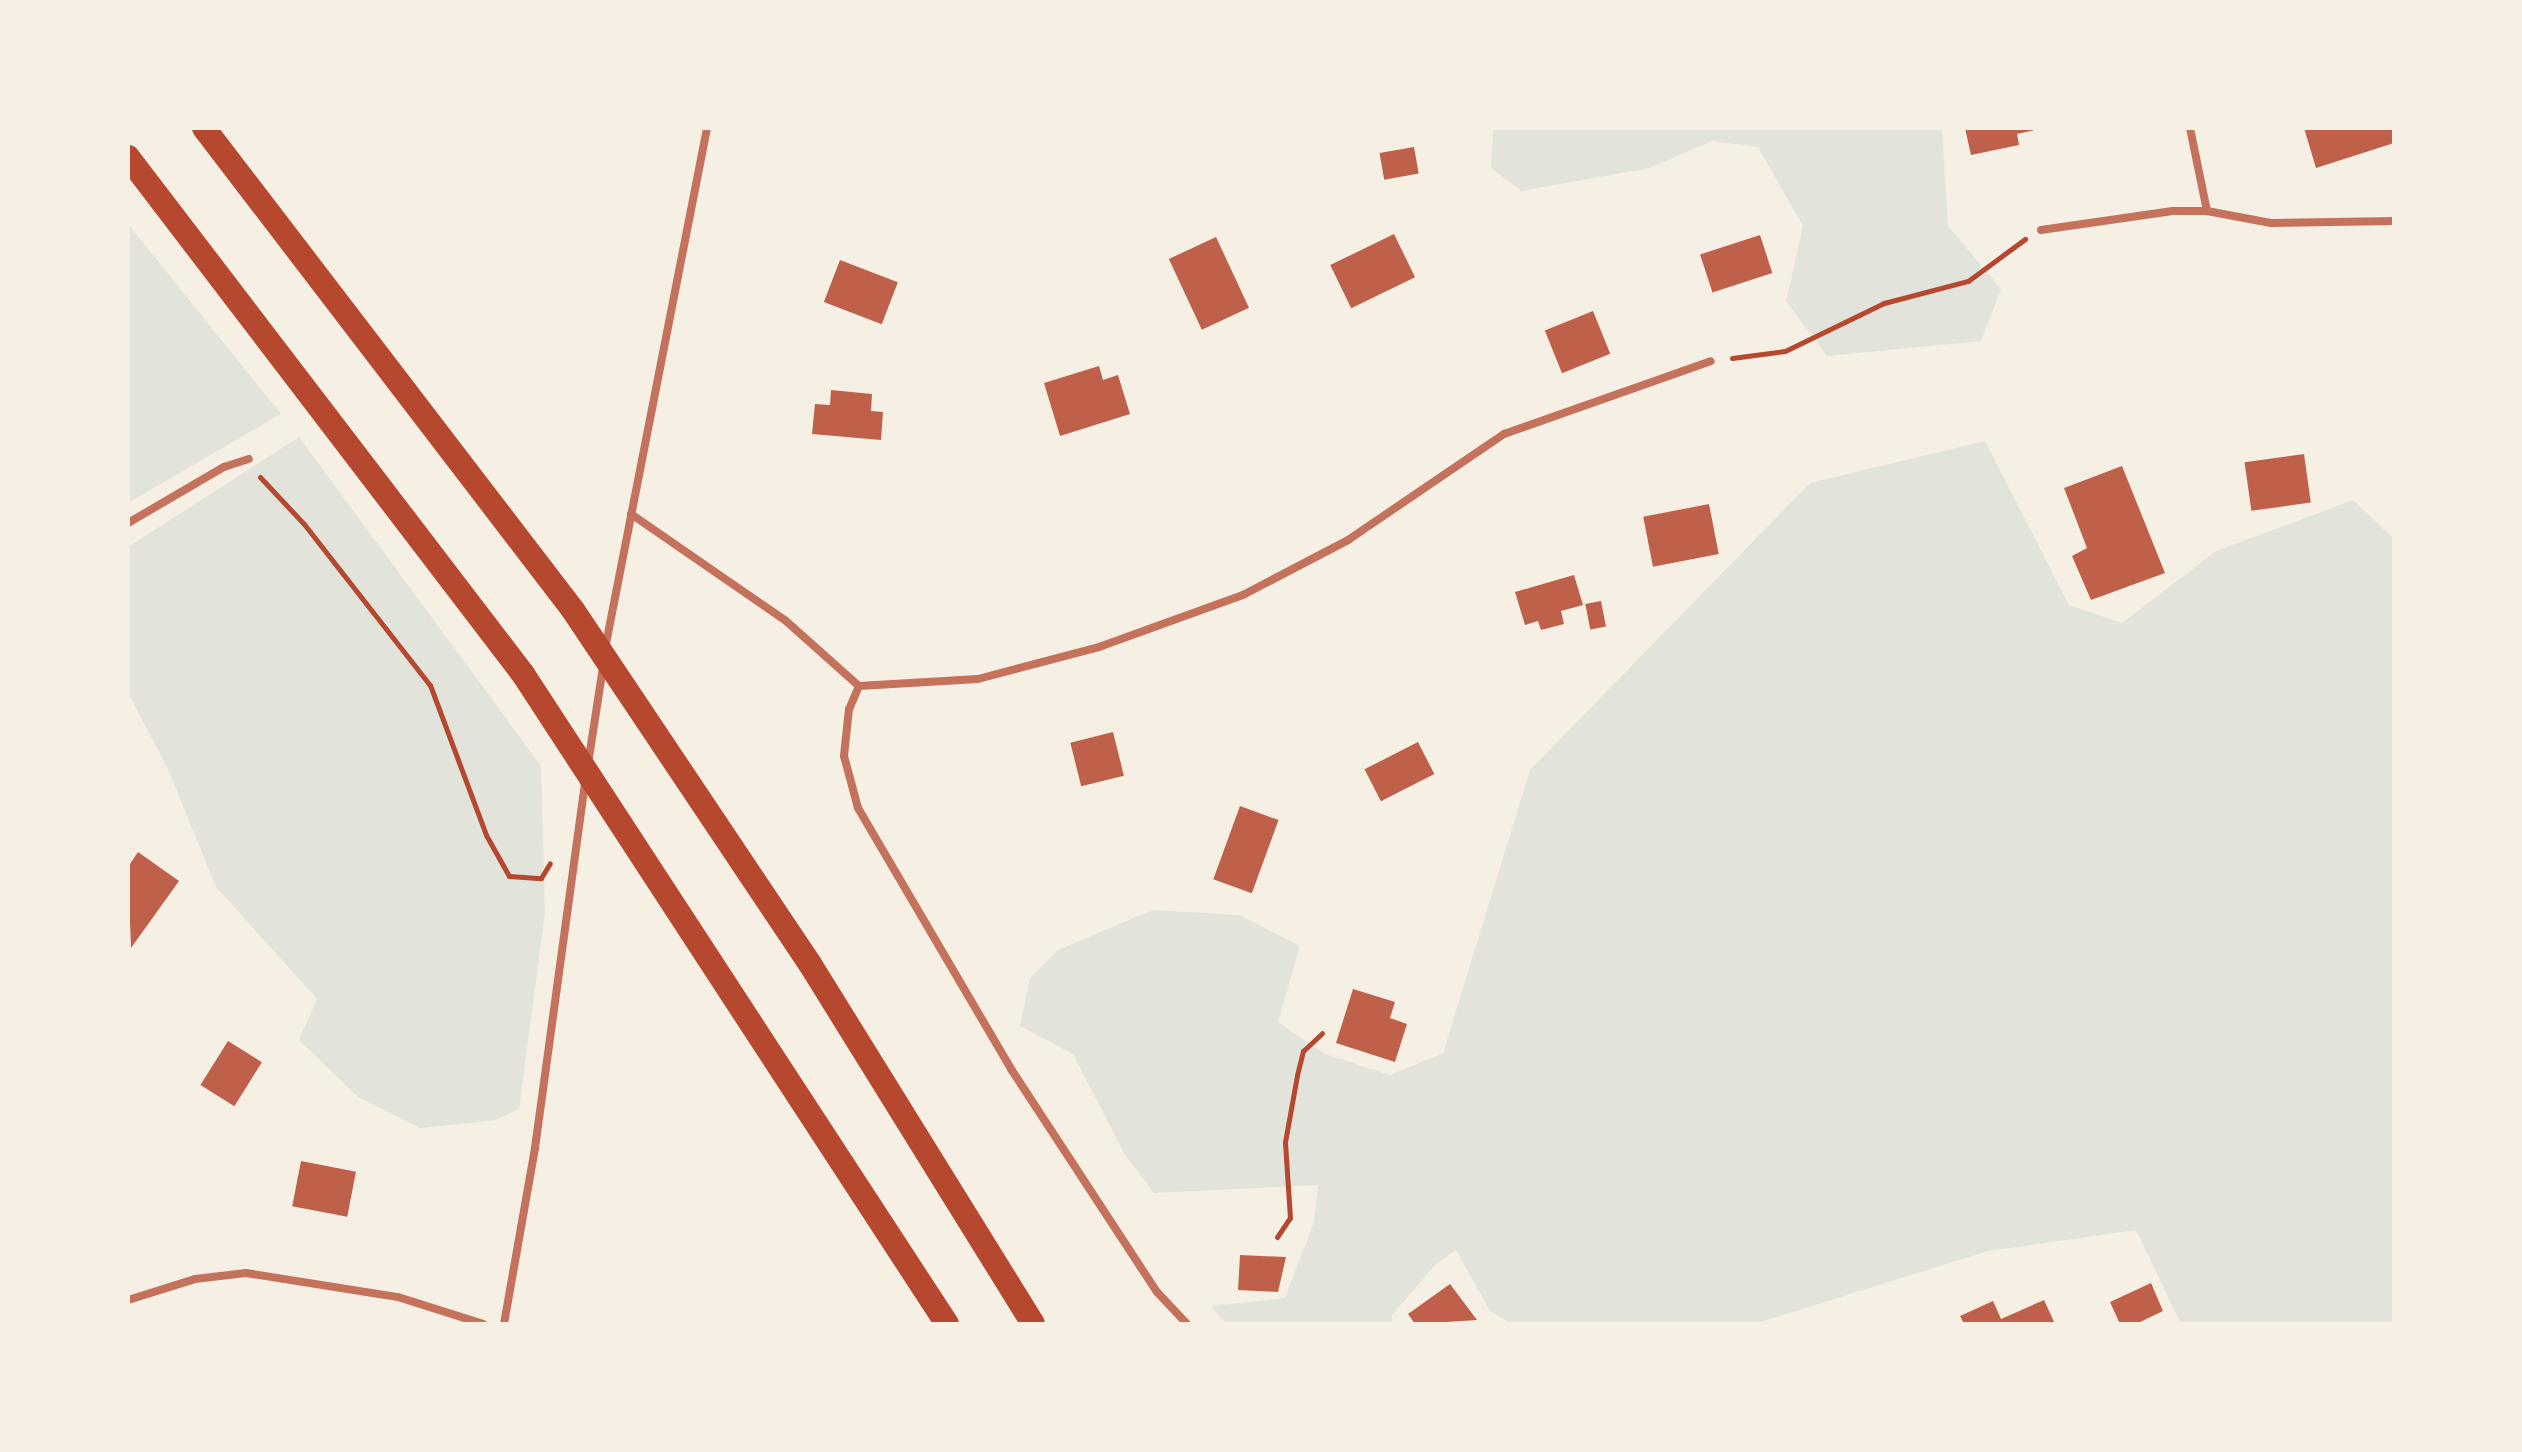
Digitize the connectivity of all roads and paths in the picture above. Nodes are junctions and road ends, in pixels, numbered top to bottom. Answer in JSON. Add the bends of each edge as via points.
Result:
{"nodes":[{"id":1,"x":204,"y":128,"type":"edge"},
{"id":2,"x":707,"y":128,"type":"edge"},
{"id":3,"x":2190,"y":128,"type":"edge"},
{"id":4,"x":128,"y":157,"type":"edge"},
{"id":5,"x":2207,"y":211,"type":"junction"},
{"id":6,"x":2394,"y":221,"type":"edge"},
{"id":7,"x":2041,"y":230,"type":"joint"},
{"id":8,"x":1711,"y":361,"type":"joint"},
{"id":9,"x":249,"y":459,"type":"joint"},
{"id":10,"x":631,"y":514,"type":"junction"},
{"id":11,"x":128,"y":523,"type":"edge"},
{"id":12,"x":859,"y":686,"type":"junction"},
{"id":13,"x":579,"y":818,"type":"junction"},
{"id":14,"x":1322,"y":1033,"type":"dead end"},
{"id":15,"x":1277,"y":1237,"type":"dead end"},
{"id":16,"x":128,"y":1300,"type":"edge"},
{"id":17,"x":483,"y":1324,"type":"edge"},
{"id":18,"x":504,"y":1324,"type":"edge"},
{"id":19,"x":947,"y":1324,"type":"edge"},
{"id":20,"x":1033,"y":1324,"type":"edge"},
{"id":21,"x":1187,"y":1324,"type":"edge"}],
"edges":[{"from":1,"to":20,"type":"highway","via":[[585,627],[755,880]]},
{"from":2,"to":10,"type":"street"},
{"from":3,"to":5,"type":"street"},
{"from":4,"to":19,"type":"highway","via":[[523,674]]},
{"from":5,"to":6,"type":"street","via":[[2271,223]]},
{"from":5,"to":7,"type":"street"},
{"from":7,"to":8,"type":"path","via":[[1968,281],[1884,303],[1785,351]]},
{"from":8,"to":12,"type":"street","via":[[1504,434],[1348,540],[1243,595],[978,679]]},
{"from":9,"to":11,"type":"street","via":[[211,474]]},
{"from":9,"to":13,"type":"path","via":[[430,685],[486,835],[509,876],[541,878]]},
{"from":10,"to":12,"type":"street","via":[[786,621]]},
{"from":10,"to":13,"type":"street"},
{"from":12,"to":21,"type":"street","via":[[849,709],[844,756],[858,808],[1011,1069],[1157,1292]]},
{"from":13,"to":18,"type":"street","via":[[535,1148]]},
{"from":14,"to":15,"type":"path","via":[[1303,1051],[1297,1075],[1285,1142],[1290,1218]]},
{"from":16,"to":17,"type":"street","via":[[195,1279],[246,1273],[398,1297]]}]}
